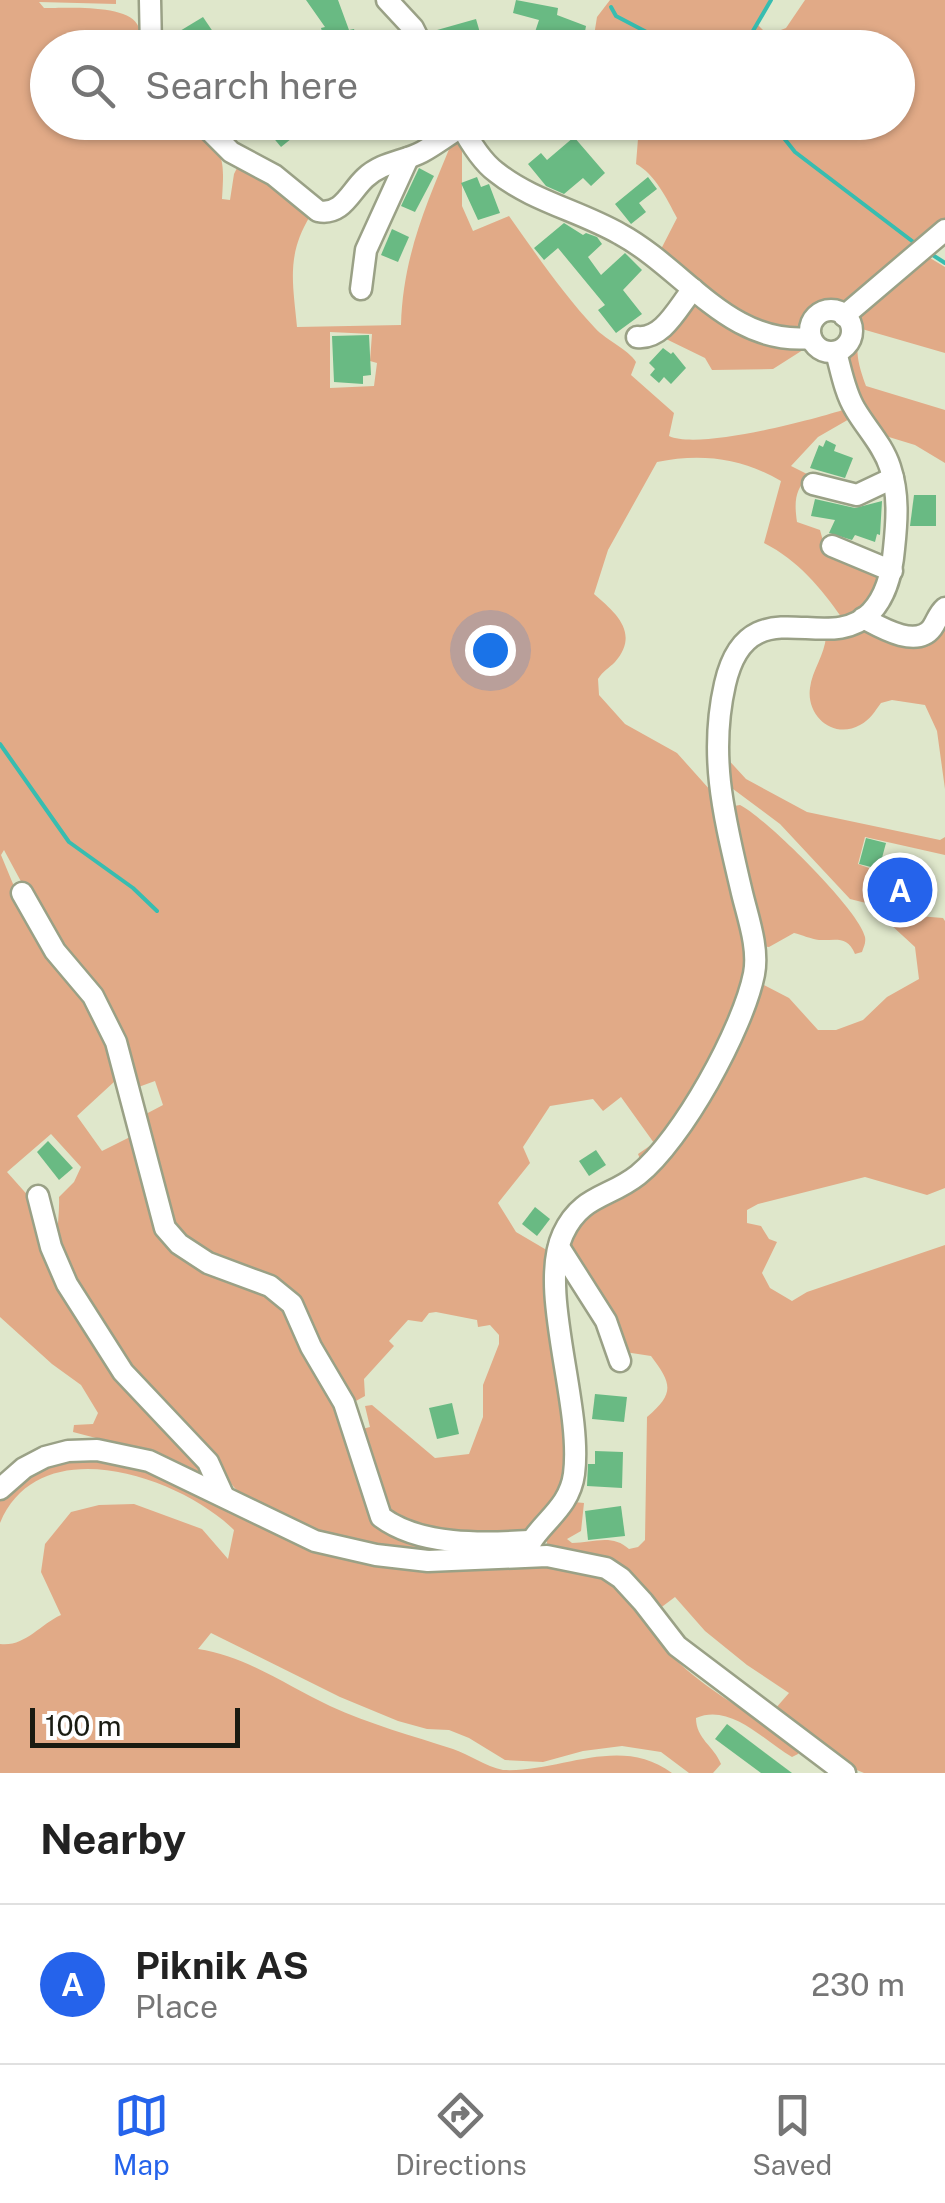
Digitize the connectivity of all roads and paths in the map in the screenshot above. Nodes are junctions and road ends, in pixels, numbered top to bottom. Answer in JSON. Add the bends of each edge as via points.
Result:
{"nodes":[{"id":1,"x":150,"y":0,"type":"edge"},
{"id":2,"x":387,"y":0,"type":"edge"},
{"id":3,"x":151,"y":30,"type":"edge"},
{"id":4,"x":415,"y":30,"type":"edge"},
{"id":5,"x":219,"y":140,"type":"edge"},
{"id":6,"x":436,"y":140,"type":"edge"},
{"id":7,"x":471,"y":140,"type":"edge"},
{"id":8,"x":408,"y":158,"type":"junction"},
{"id":9,"x":941,"y":233,"type":"edge"},
{"id":10,"x":361,"y":288,"type":"dead end"},
{"id":11,"x":693,"y":289,"type":"junction"},
{"id":12,"x":844,"y":316,"type":"junction"},
{"id":13,"x":637,"y":337,"type":"dead end"},
{"id":14,"x":811,"y":338,"type":"junction"},
{"id":15,"x":836,"y":352,"type":"junction"},
{"id":16,"x":893,"y":478,"type":"junction"},
{"id":17,"x":813,"y":484,"type":"dead end"},
{"id":18,"x":832,"y":546,"type":"dead end"},
{"id":19,"x":892,"y":570,"type":"junction"},
{"id":20,"x":945,"y":608,"type":"edge"},
{"id":21,"x":864,"y":618,"type":"junction"},
{"id":22,"x":22,"y":894,"type":"dead end"},
{"id":23,"x":38,"y":1196,"type":"dead end"},
{"id":24,"x":558,"y":1247,"type":"junction"},
{"id":25,"x":620,"y":1361,"type":"dead end"},
{"id":26,"x":0,"y":1488,"type":"edge"},
{"id":27,"x":224,"y":1495,"type":"junction"},
{"id":28,"x":527,"y":1548,"type":"junction"},
{"id":29,"x":845,"y":1773,"type":"edge"}],
"edges":[{"from":1,"to":3,"type":"street"},
{"from":2,"to":4,"type":"street"},
{"from":5,"to":8,"type":"street","via":[[327,213],[367,176]]},
{"from":6,"to":8,"type":"street"},
{"from":7,"to":11,"type":"street","via":[[494,171],[622,234]]},
{"from":8,"to":10,"type":"street","via":[[366,250]]},
{"from":9,"to":12,"type":"street"},
{"from":11,"to":13,"type":"street","via":[[660,331]]},
{"from":11,"to":14,"type":"street","via":[[756,333]]},
{"from":12,"to":14,"type":"street","via":[[822,312],[812,322]]},
{"from":12,"to":15,"type":"street","via":[[851,338]]},
{"from":14,"to":15,"type":"street","via":[[822,351]]},
{"from":15,"to":16,"type":"street","via":[[852,406]]},
{"from":16,"to":17,"type":"street","via":[[857,494]]},
{"from":16,"to":19,"type":"street"},
{"from":18,"to":19,"type":"street"},
{"from":19,"to":21,"type":"street","via":[[885,592]]},
{"from":20,"to":21,"type":"street","via":[[923,635],[886,631]]},
{"from":21,"to":24,"type":"street","via":[[828,628],[760,632],[733,658],[718,783],[754,976],[684,1122],[636,1176],[573,1216]]},
{"from":22,"to":28,"type":"street","via":[[55,951],[93,996],[116,1042],[165,1228],[208,1263],[270,1286],[292,1304],[344,1403],[382,1517],[424,1535]]},
{"from":23,"to":27,"type":"street","via":[[67,1284],[123,1372],[208,1462]]},
{"from":24,"to":25,"type":"street","via":[[606,1321]]},
{"from":24,"to":28,"type":"street","via":[[557,1306],[576,1432],[574,1474],[556,1516]]},
{"from":26,"to":27,"type":"street","via":[[46,1457],[96,1450],[150,1462]]},
{"from":27,"to":28,"type":"street","via":[[315,1541],[376,1555],[428,1561]]},
{"from":28,"to":29,"type":"street","via":[[621,1578],[677,1646]]}]}
